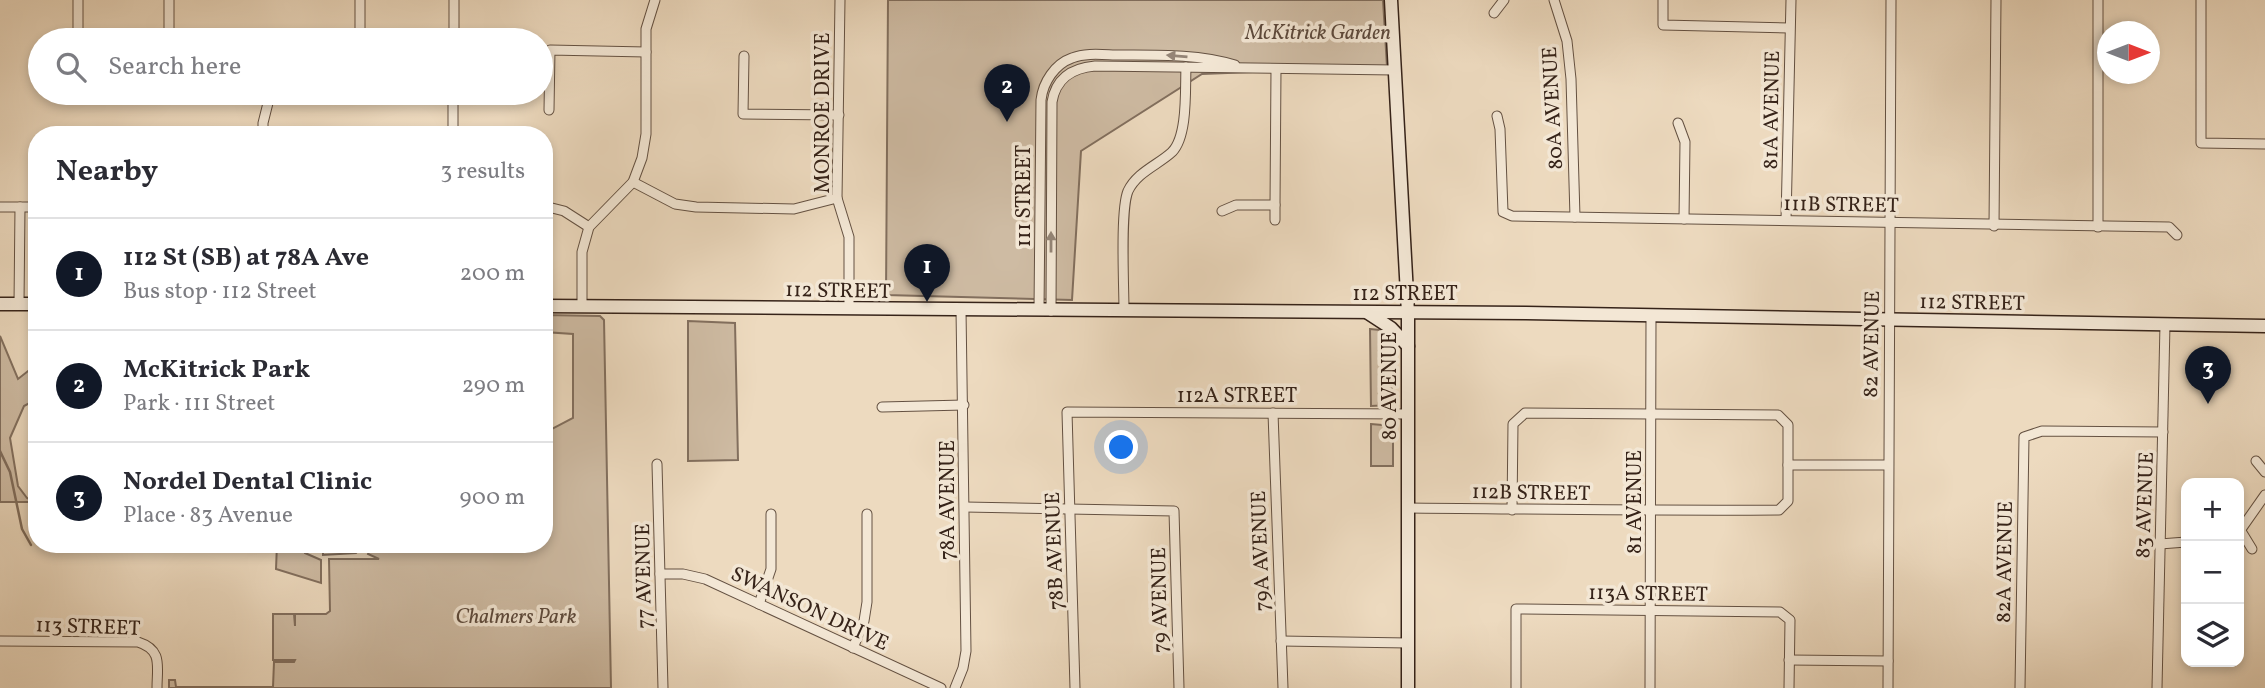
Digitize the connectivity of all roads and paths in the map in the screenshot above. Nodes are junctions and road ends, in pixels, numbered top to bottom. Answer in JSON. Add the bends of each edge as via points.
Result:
{"nodes":[{"id":1,"x":78,"y":0,"type":"edge"},
{"id":2,"x":169,"y":0,"type":"edge"},
{"id":3,"x":360,"y":0,"type":"edge"},
{"id":4,"x":454,"y":0,"type":"edge"},
{"id":5,"x":655,"y":0,"type":"edge"},
{"id":6,"x":840,"y":0,"type":"edge"},
{"id":7,"x":1391,"y":0,"type":"edge"},
{"id":8,"x":1504,"y":0,"type":"edge"},
{"id":9,"x":1554,"y":0,"type":"edge"},
{"id":10,"x":1663,"y":0,"type":"edge"},
{"id":11,"x":1791,"y":0,"type":"edge"},
{"id":12,"x":1891,"y":0,"type":"edge"},
{"id":13,"x":1996,"y":0,"type":"edge"},
{"id":14,"x":2098,"y":0,"type":"edge"},
{"id":15,"x":2201,"y":0,"type":"edge"},
{"id":16,"x":1493,"y":13,"type":"dead end"},
{"id":17,"x":78,"y":28,"type":"edge"},
{"id":18,"x":169,"y":28,"type":"edge"},
{"id":19,"x":360,"y":28,"type":"edge"},
{"id":20,"x":454,"y":28,"type":"edge"},
{"id":21,"x":1789,"y":28,"type":"junction"},
{"id":22,"x":553,"y":50,"type":"edge"},
{"id":23,"x":646,"y":52,"type":"junction"},
{"id":24,"x":744,"y":56,"type":"dead end"},
{"id":25,"x":1186,"y":67,"type":"junction"},
{"id":26,"x":1244,"y":68,"type":"junction"},
{"id":27,"x":1276,"y":69,"type":"junction"},
{"id":28,"x":1394,"y":70,"type":"junction"},
{"id":29,"x":267,"y":105,"type":"edge"},
{"id":30,"x":453,"y":105,"type":"edge"},
{"id":31,"x":549,"y":105,"type":"edge"},
{"id":32,"x":549,"y":110,"type":"dead end"},
{"id":33,"x":839,"y":115,"type":"junction"},
{"id":34,"x":1497,"y":116,"type":"dead end"},
{"id":35,"x":1678,"y":124,"type":"dead end"},
{"id":36,"x":263,"y":126,"type":"edge"},
{"id":37,"x":453,"y":126,"type":"edge"},
{"id":38,"x":2265,"y":144,"type":"edge"},
{"id":39,"x":632,"y":182,"type":"junction"},
{"id":40,"x":837,"y":198,"type":"junction"},
{"id":41,"x":1275,"y":205,"type":"junction"},
{"id":42,"x":0,"y":207,"type":"edge"},
{"id":43,"x":20,"y":207,"type":"junction"},
{"id":44,"x":28,"y":207,"type":"edge"},
{"id":45,"x":553,"y":208,"type":"edge"},
{"id":46,"x":1222,"y":211,"type":"dead end"},
{"id":47,"x":1575,"y":216,"type":"junction"},
{"id":48,"x":1684,"y":219,"type":"junction"},
{"id":49,"x":1275,"y":220,"type":"dead end"},
{"id":50,"x":1786,"y":220,"type":"junction"},
{"id":51,"x":1890,"y":222,"type":"junction"},
{"id":52,"x":1994,"y":226,"type":"junction"},
{"id":53,"x":589,"y":227,"type":"junction"},
{"id":54,"x":2098,"y":227,"type":"junction"},
{"id":55,"x":2177,"y":236,"type":"dead end"},
{"id":56,"x":0,"y":304,"type":"edge"},
{"id":57,"x":19,"y":304,"type":"junction"},
{"id":58,"x":28,"y":304,"type":"edge"},
{"id":59,"x":553,"y":306,"type":"edge"},
{"id":60,"x":582,"y":306,"type":"junction"},
{"id":61,"x":849,"y":309,"type":"junction"},
{"id":62,"x":961,"y":310,"type":"junction"},
{"id":63,"x":1045,"y":311,"type":"junction"},
{"id":64,"x":1124,"y":311,"type":"junction"},
{"id":65,"x":1367,"y":313,"type":"junction"},
{"id":66,"x":1408,"y":313,"type":"junction"},
{"id":67,"x":1651,"y":316,"type":"junction"},
{"id":68,"x":1889,"y":320,"type":"junction"},
{"id":69,"x":2165,"y":324,"type":"junction"},
{"id":70,"x":2265,"y":326,"type":"edge"},
{"id":71,"x":1408,"y":346,"type":"junction"},
{"id":72,"x":964,"y":405,"type":"junction"},
{"id":73,"x":882,"y":407,"type":"dead end"},
{"id":74,"x":1067,"y":412,"type":"joint"},
{"id":75,"x":1273,"y":413,"type":"junction"},
{"id":76,"x":1651,"y":413,"type":"junction"},
{"id":77,"x":1408,"y":414,"type":"junction"},
{"id":78,"x":2163,"y":432,"type":"junction"},
{"id":79,"x":2256,"y":461,"type":"dead end"},
{"id":80,"x":657,"y":464,"type":"dead end"},
{"id":81,"x":1788,"y":465,"type":"junction"},
{"id":82,"x":1888,"y":465,"type":"junction"},
{"id":83,"x":2265,"y":472,"type":"edge"},
{"id":84,"x":2265,"y":495,"type":"edge"},
{"id":85,"x":965,"y":507,"type":"junction"},
{"id":86,"x":1070,"y":508,"type":"junction"},
{"id":87,"x":1409,"y":508,"type":"junction"},
{"id":88,"x":1512,"y":510,"type":"junction"},
{"id":89,"x":1652,"y":511,"type":"junction"},
{"id":90,"x":771,"y":514,"type":"dead end"},
{"id":91,"x":867,"y":514,"type":"dead end"},
{"id":92,"x":2244,"y":526,"type":"edge"},
{"id":93,"x":2244,"y":538,"type":"edge"},
{"id":94,"x":2181,"y":542,"type":"edge"},
{"id":95,"x":2160,"y":544,"type":"junction"},
{"id":96,"x":2252,"y":549,"type":"dead end"},
{"id":97,"x":660,"y":574,"type":"junction"},
{"id":98,"x":758,"y":604,"type":"junction"},
{"id":99,"x":1651,"y":610,"type":"junction"},
{"id":100,"x":0,"y":641,"type":"edge"},
{"id":101,"x":1281,"y":641,"type":"junction"},
{"id":102,"x":1408,"y":643,"type":"junction"},
{"id":103,"x":853,"y":648,"type":"junction"},
{"id":104,"x":1789,"y":660,"type":"junction"},
{"id":105,"x":1888,"y":661,"type":"junction"},
{"id":106,"x":157,"y":688,"type":"edge"},
{"id":107,"x":663,"y":688,"type":"edge"},
{"id":108,"x":941,"y":688,"type":"edge"},
{"id":109,"x":955,"y":688,"type":"edge"},
{"id":110,"x":1075,"y":688,"type":"edge"},
{"id":111,"x":1179,"y":688,"type":"edge"},
{"id":112,"x":1283,"y":688,"type":"edge"},
{"id":113,"x":1408,"y":688,"type":"edge"},
{"id":114,"x":1516,"y":688,"type":"edge"},
{"id":115,"x":1650,"y":688,"type":"edge"},
{"id":116,"x":1789,"y":688,"type":"edge"},
{"id":117,"x":1888,"y":688,"type":"edge"},
{"id":118,"x":2020,"y":688,"type":"edge"},
{"id":119,"x":2157,"y":688,"type":"edge"}],
"edges":[{"from":1,"to":17,"type":"street"},
{"from":2,"to":18,"type":"street"},
{"from":3,"to":19,"type":"street"},
{"from":4,"to":20,"type":"street"},
{"from":5,"to":23,"type":"street","via":[[646,29]]},
{"from":6,"to":33,"type":"street","name":"MONROE DRIVE"},
{"from":7,"to":28,"type":"street","name":"80 AVENUE"},
{"from":8,"to":16,"type":"street"},
{"from":9,"to":47,"type":"street","name":"80A AVENUE","via":[[1567,41],[1571,79]]},
{"from":10,"to":21,"type":"street","via":[[1663,25]]},
{"from":11,"to":21,"type":"street","name":"81A AVENUE"},
{"from":12,"to":51,"type":"street","name":"82 AVENUE"},
{"from":13,"to":52,"type":"street"},
{"from":14,"to":54,"type":"street"},
{"from":15,"to":38,"type":"street","via":[[2201,143]]},
{"from":21,"to":50,"type":"street","name":"81A AVENUE"},
{"from":22,"to":23,"type":"street"},
{"from":23,"to":39,"type":"street","via":[[646,134]]},
{"from":24,"to":33,"type":"street","via":[[743,114]]},
{"from":25,"to":26,"type":"street","name":"111 STREET"},
{"from":63,"to":25,"type":"street","name":"111 STREET","one_way":true,"via":[[1052,102],[1057,85],[1068,73],[1086,66]]},
{"from":25,"to":64,"type":"street","via":[[1177,146],[1137,179],[1128,193]]},
{"from":26,"to":27,"type":"street","name":"111 STREET"},
{"from":26,"to":63,"type":"street","name":"111 STREET","one_way":true,"via":[[1177,55],[1088,54],[1065,61],[1050,77],[1041,100]]},
{"from":27,"to":28,"type":"street","name":"111 STREET"},
{"from":27,"to":41,"type":"street"},
{"from":28,"to":66,"type":"street","name":"80 AVENUE"},
{"from":29,"to":36,"type":"street"},
{"from":30,"to":37,"type":"street"},
{"from":31,"to":32,"type":"street"},
{"from":33,"to":40,"type":"street","name":"MONROE DRIVE"},
{"from":34,"to":47,"type":"street","name":"111B STREET","via":[[1503,212]]},
{"from":35,"to":48,"type":"street","via":[[1685,142]]},
{"from":39,"to":40,"type":"street","via":[[675,204],[696,207],[794,209]]},
{"from":39,"to":53,"type":"street"},
{"from":40,"to":61,"type":"street","name":"MONROE DRIVE","via":[[849,237]]},
{"from":41,"to":46,"type":"street","via":[[1236,205]]},
{"from":41,"to":49,"type":"street"},
{"from":42,"to":43,"type":"street"},
{"from":43,"to":44,"type":"street"},
{"from":43,"to":57,"type":"street"},
{"from":45,"to":53,"type":"street"},
{"from":47,"to":48,"type":"street","name":"111B STREET"},
{"from":48,"to":50,"type":"street","name":"111B STREET"},
{"from":50,"to":51,"type":"street","name":"111B STREET"},
{"from":51,"to":52,"type":"street","name":"111B STREET"},
{"from":51,"to":68,"type":"street","name":"82 AVENUE"},
{"from":52,"to":54,"type":"street","name":"111B STREET"},
{"from":53,"to":60,"type":"street","via":[[582,252]]},
{"from":54,"to":55,"type":"street","name":"111B STREET","via":[[2169,227]]},
{"from":56,"to":57,"type":"street"},
{"from":57,"to":58,"type":"street"},
{"from":59,"to":60,"type":"street","name":"112 STREET"},
{"from":60,"to":61,"type":"street","name":"112 STREET"},
{"from":61,"to":62,"type":"street","name":"112 STREET"},
{"from":62,"to":63,"type":"street","name":"112 STREET"},
{"from":62,"to":72,"type":"street","name":"78A AVENUE"},
{"from":63,"to":64,"type":"street","name":"112 STREET"},
{"from":64,"to":65,"type":"street","name":"112 STREET"},
{"from":65,"to":66,"type":"street","name":"112 STREET"},
{"from":65,"to":71,"type":"street"},
{"from":66,"to":67,"type":"street","name":"112 STREET"},
{"from":66,"to":71,"type":"street","name":"80 AVENUE"},
{"from":67,"to":68,"type":"street","name":"112 STREET"},
{"from":67,"to":76,"type":"street","name":"81 AVENUE"},
{"from":68,"to":69,"type":"street","name":"112 STREET"},
{"from":68,"to":82,"type":"street","name":"82 AVENUE"},
{"from":69,"to":70,"type":"street","name":"112 STREET"},
{"from":69,"to":78,"type":"street","name":"83 AVENUE"},
{"from":71,"to":77,"type":"street","name":"80 AVENUE"},
{"from":72,"to":73,"type":"street"},
{"from":72,"to":85,"type":"street","name":"78A AVENUE"},
{"from":74,"to":75,"type":"street","name":"112A STREET"},
{"from":74,"to":86,"type":"street","name":"78B AVENUE"},
{"from":75,"to":77,"type":"street","name":"112A STREET"},
{"from":75,"to":101,"type":"street","name":"79A AVENUE"},
{"from":76,"to":81,"type":"street","via":[[1778,415],[1788,425]]},
{"from":76,"to":88,"type":"street","via":[[1524,413],[1513,424]]},
{"from":76,"to":89,"type":"street","name":"81 AVENUE"},
{"from":77,"to":87,"type":"street","name":"80 AVENUE"},
{"from":78,"to":95,"type":"street","name":"83 AVENUE"},
{"from":78,"to":118,"type":"street","name":"82A AVENUE","via":[[2042,431],[2024,437]]},
{"from":79,"to":83,"type":"street"},
{"from":80,"to":97,"type":"street","name":"77 AVENUE"},
{"from":81,"to":82,"type":"street"},
{"from":81,"to":89,"type":"street","name":"112B STREET","via":[[1788,501],[1779,510]]},
{"from":82,"to":105,"type":"street","name":"82 AVENUE"},
{"from":84,"to":92,"type":"street"},
{"from":85,"to":86,"type":"street"},
{"from":85,"to":109,"type":"street","name":"78A AVENUE","via":[[966,651]]},
{"from":86,"to":110,"type":"street","name":"78B AVENUE"},
{"from":86,"to":111,"type":"street","name":"79 AVENUE","via":[[1174,511]]},
{"from":87,"to":88,"type":"street","name":"112B STREET"},
{"from":87,"to":102,"type":"street","name":"80 AVENUE"},
{"from":88,"to":89,"type":"street","name":"112B STREET"},
{"from":89,"to":99,"type":"street","name":"81 AVENUE"},
{"from":90,"to":98,"type":"street","via":[[771,569]]},
{"from":91,"to":103,"type":"street","via":[[867,601]]},
{"from":93,"to":96,"type":"street"},
{"from":94,"to":95,"type":"street"},
{"from":95,"to":119,"type":"street","name":"83 AVENUE"},
{"from":97,"to":98,"type":"street","name":"SWANSON DRIVE","via":[[705,579]]},
{"from":97,"to":107,"type":"street","name":"77 AVENUE"},
{"from":98,"to":103,"type":"street","name":"SWANSON DRIVE"},
{"from":99,"to":104,"type":"street","name":"113A STREET","via":[[1780,612],[1790,620]]},
{"from":99,"to":114,"type":"street","name":"113A STREET","via":[[1516,609]]},
{"from":99,"to":115,"type":"street","name":"81 AVENUE"},
{"from":100,"to":106,"type":"street","name":"113 STREET","via":[[138,642],[156,654]]},
{"from":101,"to":102,"type":"street"},
{"from":101,"to":112,"type":"street","name":"79A AVENUE"},
{"from":102,"to":113,"type":"street","name":"80 AVENUE"},
{"from":103,"to":108,"type":"street","name":"SWANSON DRIVE"},
{"from":104,"to":105,"type":"street"},
{"from":104,"to":116,"type":"street"},
{"from":105,"to":117,"type":"street","name":"82 AVENUE"}]}
